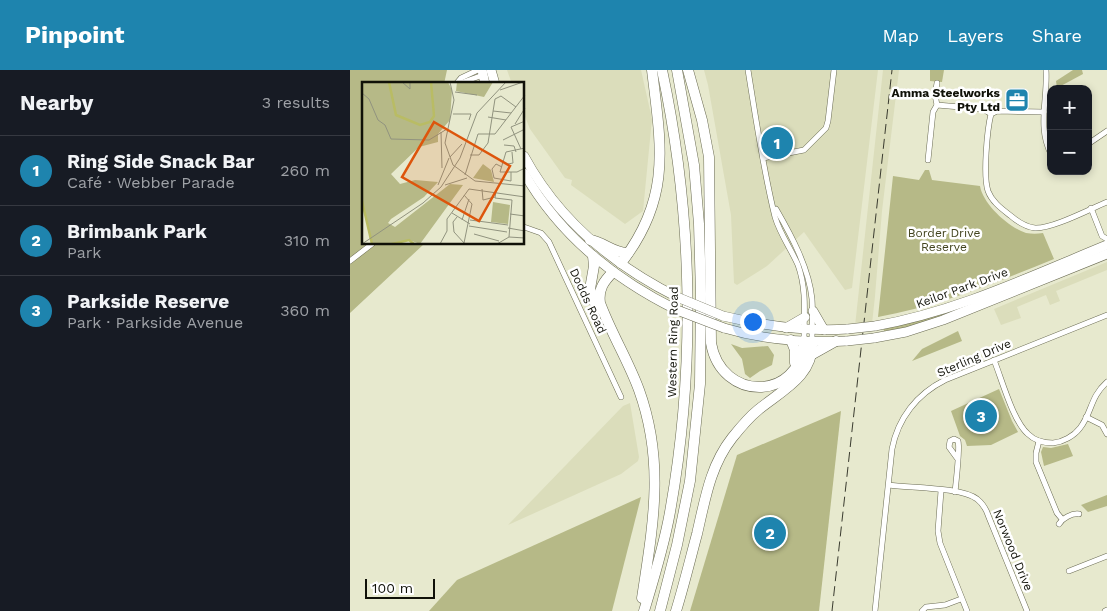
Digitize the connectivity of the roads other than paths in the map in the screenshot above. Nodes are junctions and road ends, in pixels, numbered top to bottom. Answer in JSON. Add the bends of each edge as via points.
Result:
{"nodes":[{"id":1,"x":652,"y":70,"type":"edge"},
{"id":2,"x":662,"y":70,"type":"edge"},
{"id":3,"x":677,"y":70,"type":"edge"},
{"id":4,"x":688,"y":70,"type":"edge"},
{"id":5,"x":748,"y":70,"type":"edge"},
{"id":6,"x":834,"y":70,"type":"edge"},
{"id":7,"x":1046,"y":70,"type":"edge"},
{"id":8,"x":485,"y":73,"type":"edge"},
{"id":9,"x":462,"y":82,"type":"edge"},
{"id":10,"x":937,"y":82,"type":"dead end"},
{"id":11,"x":937,"y":105,"type":"junction"},
{"id":12,"x":1044,"y":112,"type":"junction"},
{"id":13,"x":991,"y":114,"type":"junction"},
{"id":14,"x":1107,"y":131,"type":"edge"},
{"id":15,"x":1092,"y":141,"type":"edge"},
{"id":16,"x":1047,"y":144,"type":"edge"},
{"id":17,"x":525,"y":158,"type":"edge"},
{"id":18,"x":763,"y":158,"type":"junction"},
{"id":19,"x":928,"y":160,"type":"dead end"},
{"id":20,"x":525,"y":175,"type":"edge"},
{"id":21,"x":1107,"y":202,"type":"edge"},
{"id":22,"x":773,"y":204,"type":"junction"},
{"id":23,"x":1091,"y":208,"type":"junction"},
{"id":24,"x":525,"y":227,"type":"edge"},
{"id":25,"x":1105,"y":237,"type":"edge"},
{"id":26,"x":590,"y":240,"type":"junction"},
{"id":27,"x":371,"y":245,"type":"edge"},
{"id":28,"x":1104,"y":249,"type":"edge"},
{"id":29,"x":628,"y":253,"type":"junction"},
{"id":30,"x":593,"y":256,"type":"junction"},
{"id":31,"x":350,"y":261,"type":"edge"},
{"id":32,"x":620,"y":264,"type":"junction"},
{"id":33,"x":613,"y":272,"type":"junction"},
{"id":34,"x":813,"y":311,"type":"junction"},
{"id":35,"x":1107,"y":316,"type":"edge"},
{"id":36,"x":805,"y":317,"type":"junction"},
{"id":37,"x":786,"y":328,"type":"junction"},
{"id":38,"x":824,"y":330,"type":"junction"},
{"id":39,"x":809,"y":336,"type":"junction"},
{"id":40,"x":791,"y":340,"type":"junction"},
{"id":41,"x":833,"y":342,"type":"junction"},
{"id":42,"x":624,"y":355,"type":"junction"},
{"id":43,"x":811,"y":355,"type":"junction"},
{"id":44,"x":994,"y":360,"type":"junction"},
{"id":45,"x":793,"y":371,"type":"junction"},
{"id":46,"x":1107,"y":382,"type":"edge"},
{"id":47,"x":621,"y":396,"type":"dead end"},
{"id":48,"x":1086,"y":417,"type":"junction"},
{"id":49,"x":1107,"y":434,"type":"edge"},
{"id":50,"x":1039,"y":441,"type":"junction"},
{"id":51,"x":957,"y":458,"type":"dead end"},
{"id":52,"x":889,"y":485,"type":"junction"},
{"id":53,"x":941,"y":491,"type":"junction"},
{"id":54,"x":955,"y":492,"type":"junction"},
{"id":55,"x":1079,"y":514,"type":"dead end"},
{"id":56,"x":1106,"y":558,"type":"edge"},
{"id":57,"x":1069,"y":571,"type":"dead end"},
{"id":58,"x":962,"y":599,"type":"junction"},
{"id":59,"x":944,"y":606,"type":"junction"},
{"id":60,"x":642,"y":611,"type":"edge"},
{"id":61,"x":660,"y":611,"type":"edge"},
{"id":62,"x":676,"y":611,"type":"edge"},
{"id":63,"x":874,"y":611,"type":"edge"},
{"id":64,"x":922,"y":611,"type":"edge"},
{"id":65,"x":938,"y":611,"type":"edge"},
{"id":66,"x":966,"y":611,"type":"edge"},
{"id":67,"x":1027,"y":611,"type":"edge"}],
"edges":[{"from":1,"to":29,"type":"highway","via":[[660,170],[651,209]]},
{"from":2,"to":60,"type":"highway","name":"Western Ring Road","via":[[683,197],[687,334],[683,413],[670,514]]},
{"from":3,"to":61,"type":"highway","via":[[694,165],[699,224],[700,384],[690,481]]},
{"from":4,"to":45,"type":"highway","via":[[709,157],[713,353],[726,374],[749,387],[775,384]]},
{"from":5,"to":18,"type":"street"},
{"from":6,"to":18,"type":"street","via":[[826,128],[804,150]]},
{"from":7,"to":12,"type":"street"},
{"from":8,"to":9,"type":"street"},
{"from":10,"to":11,"type":"street"},
{"from":11,"to":13,"type":"street","via":[[983,109]]},
{"from":11,"to":19,"type":"street","via":[[933,112]]},
{"from":12,"to":13,"type":"street"},
{"from":12,"to":16,"type":"street"},
{"from":13,"to":23,"type":"street","via":[[986,181],[988,190],[1000,207],[1020,223],[1034,228],[1049,226]]},
{"from":14,"to":15,"type":"street"},
{"from":17,"to":26,"type":"main road","name":"Keilor Park Drive","via":[[553,200]]},
{"from":18,"to":22,"type":"street"},
{"from":20,"to":30,"type":"main road","name":"Keilor Park Drive","via":[[551,213]]},
{"from":21,"to":23,"type":"street"},
{"from":22,"to":34,"type":"street","via":[[803,263]]},
{"from":22,"to":36,"type":"street","via":[[776,220],[802,278]]},
{"from":23,"to":25,"type":"street"},
{"from":24,"to":47,"type":"street","name":"Dodds Road","via":[[541,233],[549,242]]},
{"from":25,"to":28,"type":"street"},
{"from":26,"to":29,"type":"highway"},
{"from":26,"to":32,"type":"main road","name":"Keilor Park Drive"},
{"from":27,"to":31,"type":"street"},
{"from":28,"to":38,"type":"main road","name":"Keilor Park Drive","bridge":true,"via":[[918,317],[848,330]]},
{"from":28,"to":41,"type":"main road","name":"Keilor Park Drive","bridge":true,"via":[[943,320],[906,332]]},
{"from":29,"to":32,"type":"highway"},
{"from":30,"to":33,"type":"main road","name":"Keilor Park Drive"},
{"from":30,"to":42,"type":"highway","via":[[591,294]]},
{"from":32,"to":33,"type":"main road"},
{"from":32,"to":37,"type":"main road","name":"Keilor Park Drive","bridge":true,"via":[[677,297],[724,316]]},
{"from":33,"to":40,"type":"main road","name":"Keilor Park Drive","bridge":true,"via":[[649,296],[724,328]]},
{"from":33,"to":42,"type":"highway","via":[[602,284],[600,298]]},
{"from":34,"to":38,"type":"main road"},
{"from":34,"to":39,"type":"street"},
{"from":35,"to":44,"type":"street","name":"Sterling Drive"},
{"from":36,"to":37,"type":"main road"},
{"from":36,"to":39,"type":"street"},
{"from":37,"to":39,"type":"main road","name":"Keilor Park Drive"},
{"from":38,"to":39,"type":"main road","name":"Keilor Park Drive"},
{"from":39,"to":40,"type":"main road","name":"Keilor Park Drive"},
{"from":39,"to":41,"type":"main road","name":"Keilor Park Drive"},
{"from":39,"to":43,"type":"highway"},
{"from":39,"to":45,"type":"highway"},
{"from":40,"to":45,"type":"highway","via":[[796,357]]},
{"from":41,"to":43,"type":"highway"},
{"from":42,"to":60,"type":"highway","via":[[645,412],[655,468],[655,504]]},
{"from":43,"to":62,"type":"highway","via":[[808,366],[797,380],[748,419],[718,460],[708,484]]},
{"from":44,"to":50,"type":"street","via":[[1018,419],[1028,434]]},
{"from":44,"to":52,"type":"street","name":"Sterling Drive","via":[[940,383],[913,405],[896,435]]},
{"from":46,"to":48,"type":"street","via":[[1092,400]]},
{"from":48,"to":49,"type":"street","via":[[1096,420]]},
{"from":48,"to":50,"type":"street","via":[[1071,437],[1056,442]]},
{"from":50,"to":55,"type":"street","via":[[1036,462],[1061,521]]},
{"from":51,"to":54,"type":"street"},
{"from":52,"to":53,"type":"street","name":"Norwood Drive"},
{"from":52,"to":63,"type":"street","name":"Sterling Drive"},
{"from":53,"to":54,"type":"street","name":"Norwood Drive"},
{"from":53,"to":58,"type":"street","via":[[940,543]]},
{"from":54,"to":67,"type":"street","name":"Norwood Drive","via":[[972,496],[987,511]]},
{"from":56,"to":57,"type":"street"},
{"from":58,"to":59,"type":"street"},
{"from":58,"to":66,"type":"street"},
{"from":59,"to":64,"type":"street"},
{"from":59,"to":65,"type":"street"}]}
